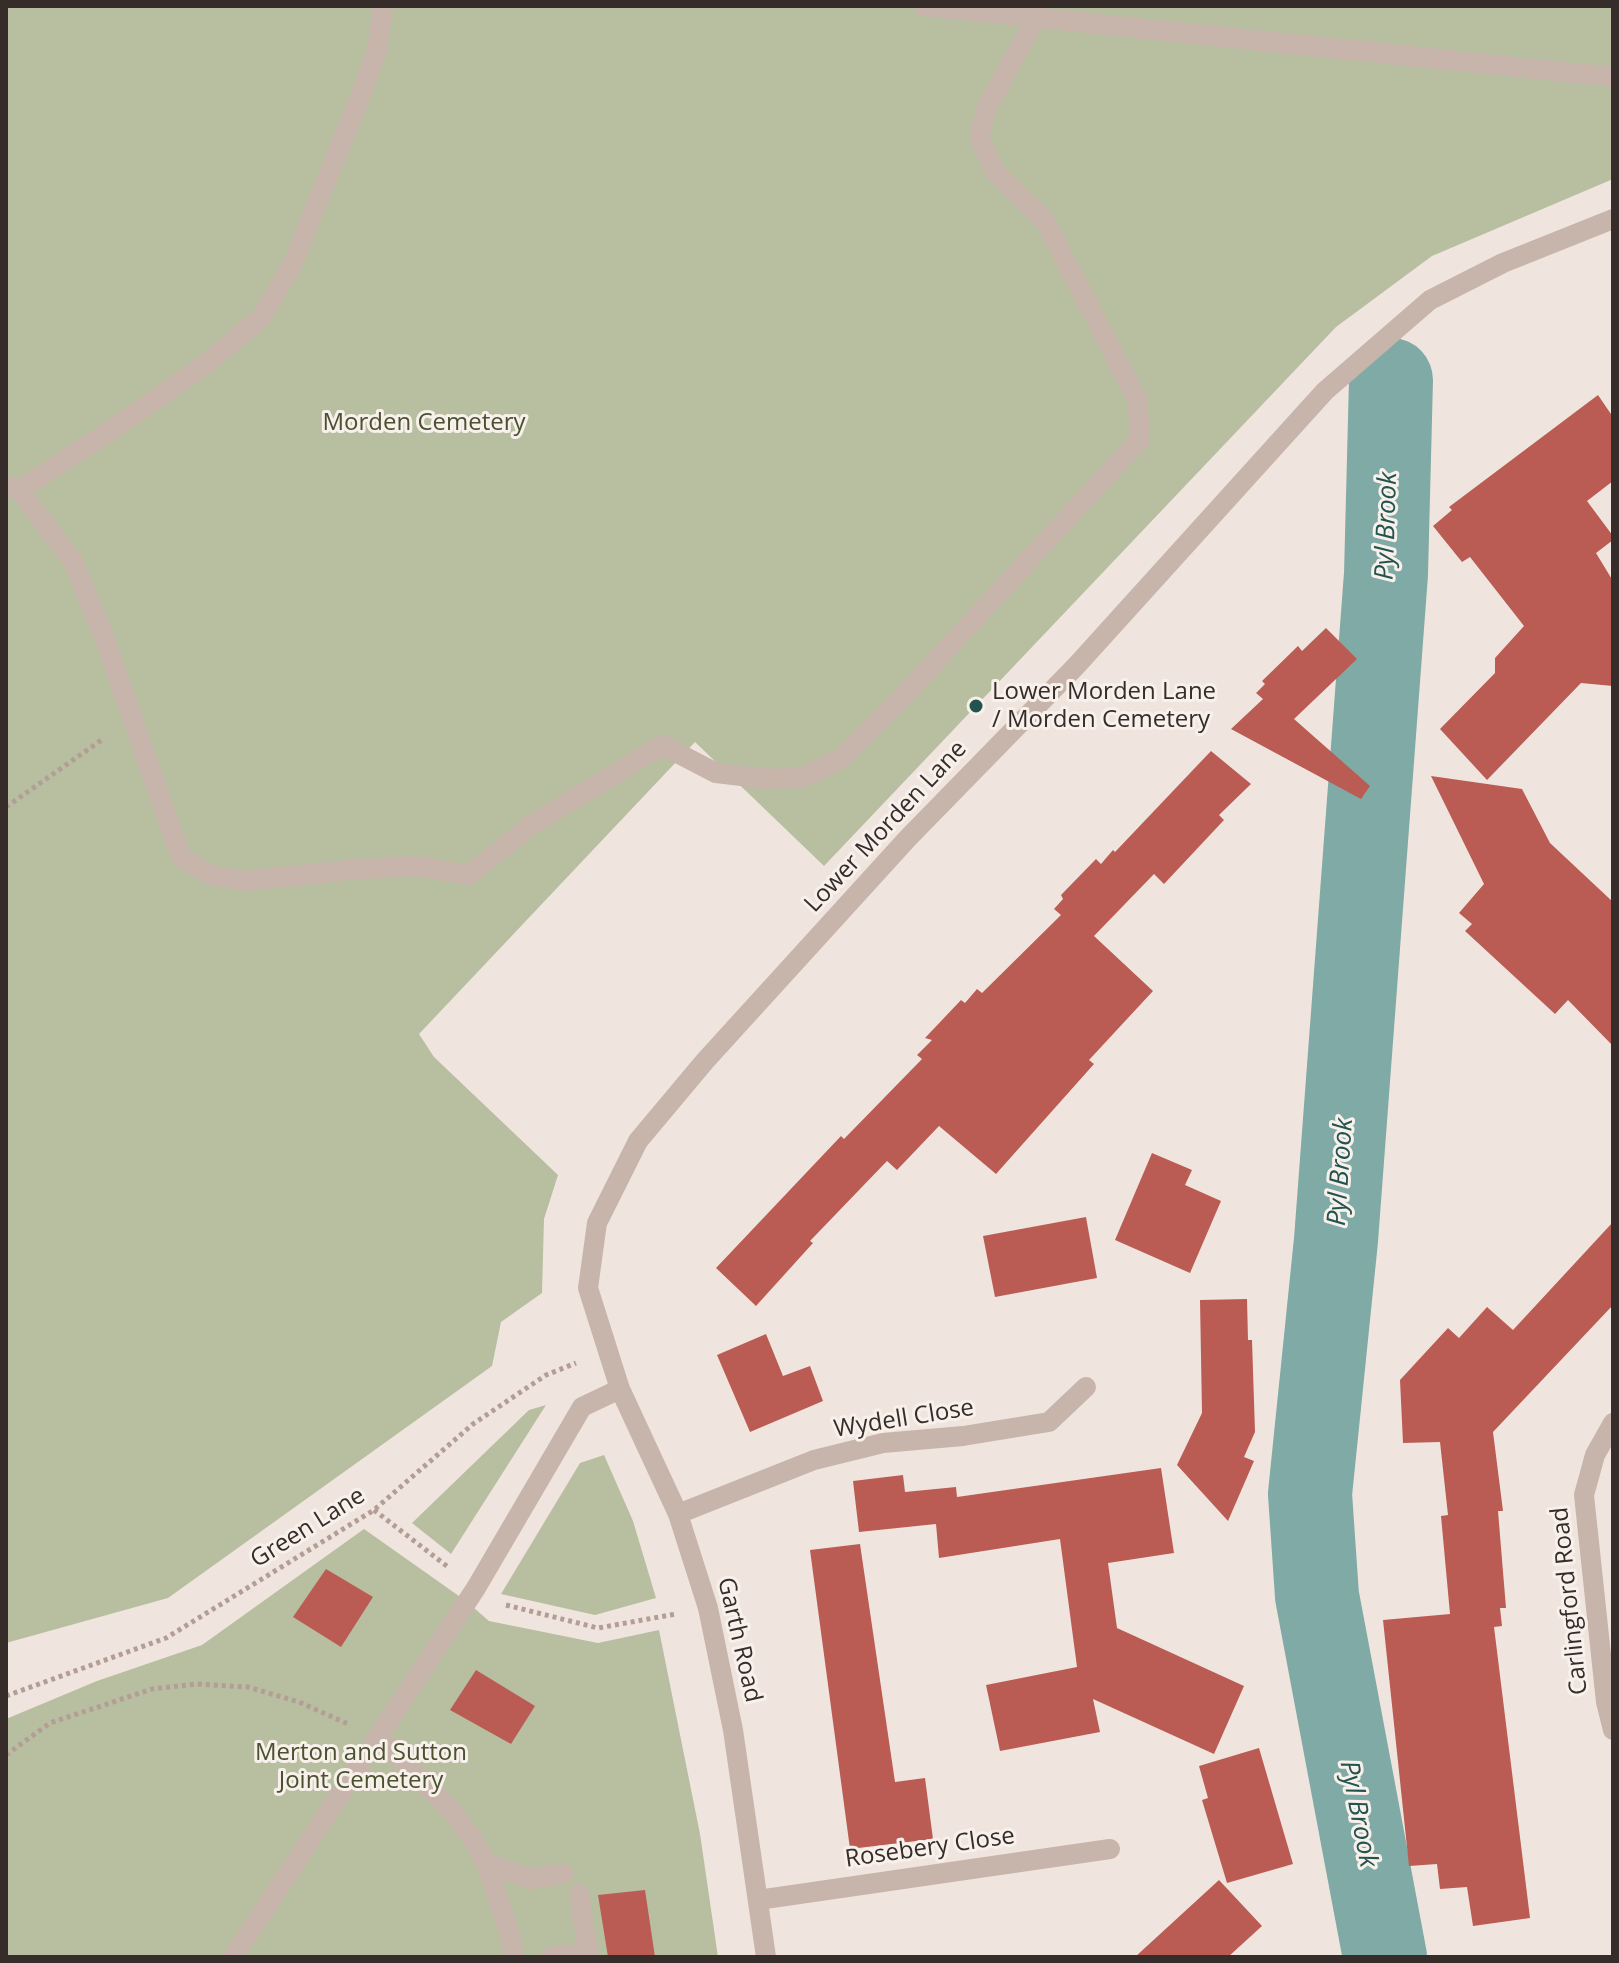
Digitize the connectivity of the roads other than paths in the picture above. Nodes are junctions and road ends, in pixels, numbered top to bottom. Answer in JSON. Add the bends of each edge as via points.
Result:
{"nodes":[{"id":1,"x":383,"y":6,"type":"edge"},
{"id":2,"x":924,"y":6,"type":"edge"},
{"id":3,"x":1036,"y":18,"type":"junction"},
{"id":4,"x":1613,"y":77,"type":"edge"},
{"id":5,"x":1613,"y":219,"type":"edge"},
{"id":6,"x":13,"y":487,"type":"edge"},
{"id":7,"x":607,"y":1351,"type":"joint"},
{"id":8,"x":1086,"y":1387,"type":"dead end"},
{"id":9,"x":620,"y":1389,"type":"junction"},
{"id":10,"x":1613,"y":1423,"type":"edge"},
{"id":11,"x":678,"y":1514,"type":"junction"},
{"id":12,"x":1613,"y":1730,"type":"edge"},
{"id":13,"x":378,"y":1737,"type":"junction"},
{"id":14,"x":1110,"y":1849,"type":"dead end"},
{"id":15,"x":486,"y":1863,"type":"junction"},
{"id":16,"x":563,"y":1874,"type":"dead end"},
{"id":17,"x":579,"y":1894,"type":"dead end"},
{"id":18,"x":758,"y":1900,"type":"junction"},
{"id":19,"x":589,"y":1955,"type":"edge"},
{"id":20,"x":233,"y":1957,"type":"edge"},
{"id":21,"x":514,"y":1957,"type":"edge"},
{"id":22,"x":550,"y":1957,"type":"edge"},
{"id":23,"x":766,"y":1957,"type":"edge"}],
"edges":[{"from":1,"to":6,"type":"street","via":[[377,50],[363,89],[292,265],[261,318],[113,429]]},
{"from":2,"to":3,"type":"street"},
{"from":3,"to":4,"type":"street"},
{"from":3,"to":6,"type":"street","via":[[987,107],[979,137],[996,173],[1045,221],[1137,399],[1140,439],[898,702],[842,758],[804,777],[716,773],[662,745],[531,825],[469,875],[415,866],[245,881],[210,875],[181,857],[73,561]]},
{"from":5,"to":7,"type":"street","name":"Lower Morden Lane","via":[[1503,263],[1430,300],[1325,391],[1077,665],[908,838],[705,1061],[638,1141],[597,1223],[588,1288]]},
{"from":7,"to":9,"type":"street","name":"Garth Road"},
{"from":8,"to":11,"type":"street","name":"Wydell Close","via":[[1049,1422],[883,1443],[828,1457]]},
{"from":9,"to":11,"type":"street","name":"Garth Road"},
{"from":9,"to":13,"type":"street","via":[[582,1407],[476,1588]]},
{"from":10,"to":12,"type":"street","name":"Carlingford Road","via":[[1595,1455],[1584,1495]]},
{"from":11,"to":18,"type":"street","name":"Garth Road","via":[[708,1608],[733,1730]]},
{"from":13,"to":15,"type":"street","via":[[452,1811]]},
{"from":13,"to":20,"type":"street"},
{"from":14,"to":18,"type":"street","name":"Rosebery Close"},
{"from":15,"to":16,"type":"street","via":[[530,1879]]},
{"from":15,"to":21,"type":"street"},
{"from":17,"to":19,"type":"street"},
{"from":18,"to":23,"type":"street","name":"Garth Road"},
{"from":19,"to":22,"type":"street"}]}
